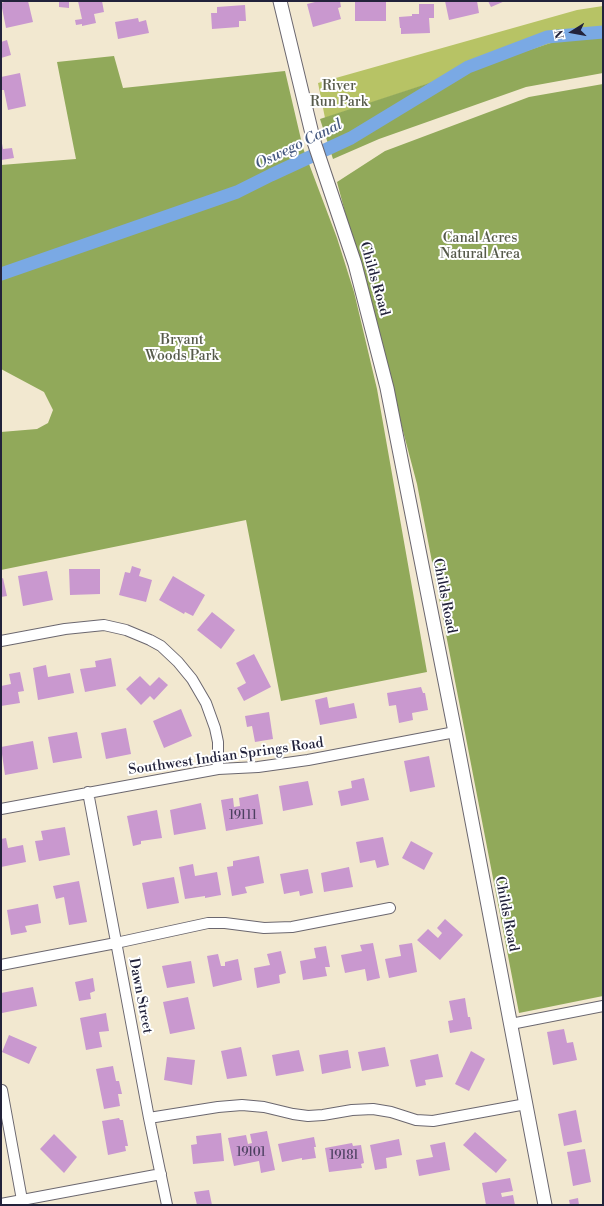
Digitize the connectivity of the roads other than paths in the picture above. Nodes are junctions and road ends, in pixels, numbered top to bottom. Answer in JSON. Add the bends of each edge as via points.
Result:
{"nodes":[{"id":1,"x":280,"y":1,"type":"edge"},
{"id":2,"x":1,"y":641,"type":"edge"},
{"id":3,"x":455,"y":732,"type":"junction"},
{"id":4,"x":218,"y":769,"type":"junction"},
{"id":5,"x":88,"y":792,"type":"junction"},
{"id":6,"x":1,"y":809,"type":"edge"},
{"id":7,"x":390,"y":908,"type":"dead end"},
{"id":8,"x":116,"y":944,"type":"junction"},
{"id":9,"x":1,"y":965,"type":"edge"},
{"id":10,"x":603,"y":1006,"type":"edge"},
{"id":11,"x":511,"y":1024,"type":"junction"},
{"id":12,"x":2,"y":1090,"type":"dead end"},
{"id":13,"x":526,"y":1104,"type":"junction"},
{"id":14,"x":149,"y":1118,"type":"junction"},
{"id":15,"x":161,"y":1174,"type":"junction"},
{"id":16,"x":22,"y":1200,"type":"junction"},
{"id":17,"x":1,"y":1204,"type":"edge"},
{"id":18,"x":167,"y":1205,"type":"edge"},
{"id":19,"x":545,"y":1205,"type":"edge"}],
"edges":[{"from":1,"to":3,"type":"street","name":"Childs Road","via":[[321,167],[354,264],[387,388]]},
{"from":2,"to":4,"type":"street","via":[[65,629],[104,626],[126,630],[161,646],[192,679],[206,703],[218,742]]},
{"from":3,"to":4,"type":"street","name":"Southwest Indian Springs Road","via":[[308,760]]},
{"from":3,"to":11,"type":"street","name":"Childs Road"},
{"from":4,"to":5,"type":"street","name":"Southwest Indian Springs Road"},
{"from":5,"to":6,"type":"street","name":"Southwest Indian Springs Road"},
{"from":5,"to":8,"type":"street","name":"Dawn Street"},
{"from":7,"to":8,"type":"street","via":[[292,927],[264,928],[208,923]]},
{"from":8,"to":9,"type":"street"},
{"from":8,"to":14,"type":"street","name":"Dawn Street"},
{"from":10,"to":11,"type":"street"},
{"from":11,"to":13,"type":"street","name":"Childs Road"},
{"from":12,"to":16,"type":"street"},
{"from":13,"to":14,"type":"street","via":[[433,1121],[416,1120],[372,1109],[308,1116],[242,1105]]},
{"from":13,"to":19,"type":"street","name":"Childs Road"},
{"from":14,"to":15,"type":"street","name":"Dawn Street"},
{"from":15,"to":16,"type":"street"},
{"from":15,"to":18,"type":"street","name":"Dawn Street"},
{"from":16,"to":17,"type":"street"}]}
